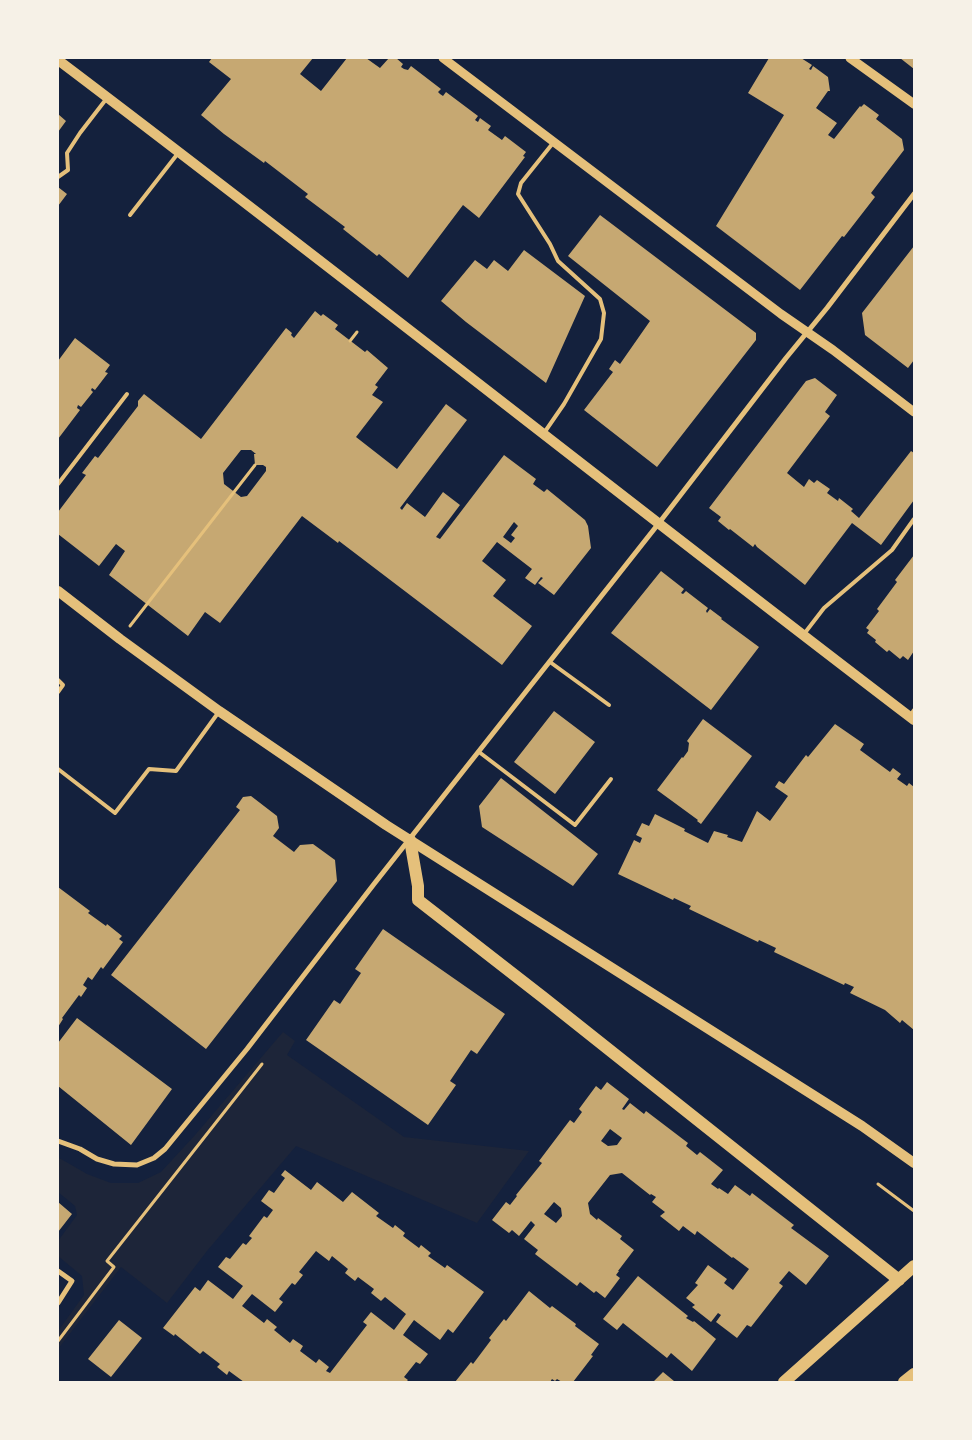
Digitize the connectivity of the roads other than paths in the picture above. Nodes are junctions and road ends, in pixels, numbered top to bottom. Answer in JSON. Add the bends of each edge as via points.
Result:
{"nodes":[{"id":1,"x":443,"y":58,"type":"edge"},
{"id":2,"x":854,"y":59,"type":"edge"},
{"id":3,"x":58,"y":60,"type":"edge"},
{"id":4,"x":108,"y":98,"type":"junction"},
{"id":5,"x":914,"y":104,"type":"edge"},
{"id":6,"x":554,"y":142,"type":"junction"},
{"id":7,"x":179,"y":152,"type":"junction"},
{"id":8,"x":58,"y":177,"type":"edge"},
{"id":9,"x":914,"y":194,"type":"edge"},
{"id":10,"x":130,"y":215,"type":"dead end"},
{"id":11,"x":808,"y":332,"type":"junction"},
{"id":12,"x":127,"y":394,"type":"dead end"},
{"id":13,"x":914,"y":412,"type":"edge"},
{"id":14,"x":543,"y":435,"type":"junction"},
{"id":15,"x":58,"y":484,"type":"edge"},
{"id":16,"x":914,"y":519,"type":"edge"},
{"id":17,"x":659,"y":523,"type":"junction"},
{"id":18,"x":58,"y":591,"type":"edge"},
{"id":19,"x":803,"y":635,"type":"junction"},
{"id":20,"x":550,"y":662,"type":"junction"},
{"id":21,"x":58,"y":680,"type":"edge"},
{"id":22,"x":58,"y":692,"type":"edge"},
{"id":23,"x":609,"y":705,"type":"dead end"},
{"id":24,"x":219,"y":711,"type":"junction"},
{"id":25,"x":913,"y":715,"type":"edge"},
{"id":26,"x":479,"y":752,"type":"junction"},
{"id":27,"x":58,"y":769,"type":"edge"},
{"id":28,"x":611,"y":779,"type":"dead end"},
{"id":29,"x":410,"y":840,"type":"junction"},
{"id":30,"x":58,"y":1140,"type":"edge"},
{"id":31,"x":914,"y":1163,"type":"edge"},
{"id":32,"x":914,"y":1266,"type":"edge"},
{"id":33,"x":58,"y":1271,"type":"edge"},
{"id":34,"x":898,"y":1280,"type":"junction"},
{"id":35,"x":58,"y":1303,"type":"edge"},
{"id":36,"x":914,"y":1374,"type":"edge"},
{"id":37,"x":784,"y":1382,"type":"edge"},
{"id":38,"x":904,"y":1382,"type":"edge"}],
"edges":[{"from":1,"to":6,"type":"street"},
{"from":2,"to":5,"type":"street"},
{"from":3,"to":4,"type":"main road"},
{"from":4,"to":7,"type":"main road"},
{"from":4,"to":8,"type":"lane","via":[[67,153],[68,170]]},
{"from":6,"to":11,"type":"street"},
{"from":6,"to":14,"type":"lane","via":[[521,183],[518,194],[558,261],[600,298],[604,313],[601,339]]},
{"from":7,"to":10,"type":"lane"},
{"from":7,"to":14,"type":"main road"},
{"from":9,"to":11,"type":"street"},
{"from":11,"to":13,"type":"street"},
{"from":11,"to":17,"type":"street"},
{"from":12,"to":15,"type":"lane"},
{"from":14,"to":17,"type":"main road"},
{"from":16,"to":19,"type":"lane","via":[[892,550],[824,608]]},
{"from":17,"to":19,"type":"main road"},
{"from":17,"to":20,"type":"street"},
{"from":18,"to":24,"type":"main road"},
{"from":19,"to":25,"type":"main road"},
{"from":20,"to":23,"type":"lane"},
{"from":20,"to":26,"type":"street"},
{"from":21,"to":22,"type":"lane","via":[[63,685]]},
{"from":24,"to":27,"type":"lane","via":[[176,770],[149,769],[115,814]]},
{"from":24,"to":29,"type":"main road"},
{"from":26,"to":28,"type":"lane","via":[[575,825]]},
{"from":26,"to":29,"type":"street"},
{"from":29,"to":30,"type":"street","via":[[165,1149],[137,1165],[114,1164]]},
{"from":29,"to":31,"type":"main road","via":[[862,1126]]},
{"from":29,"to":34,"type":"main road","via":[[418,900]]},
{"from":32,"to":34,"type":"main road"},
{"from":33,"to":35,"type":"street","via":[[72,1281]]},
{"from":34,"to":37,"type":"main road"},
{"from":36,"to":38,"type":"main road"}]}
